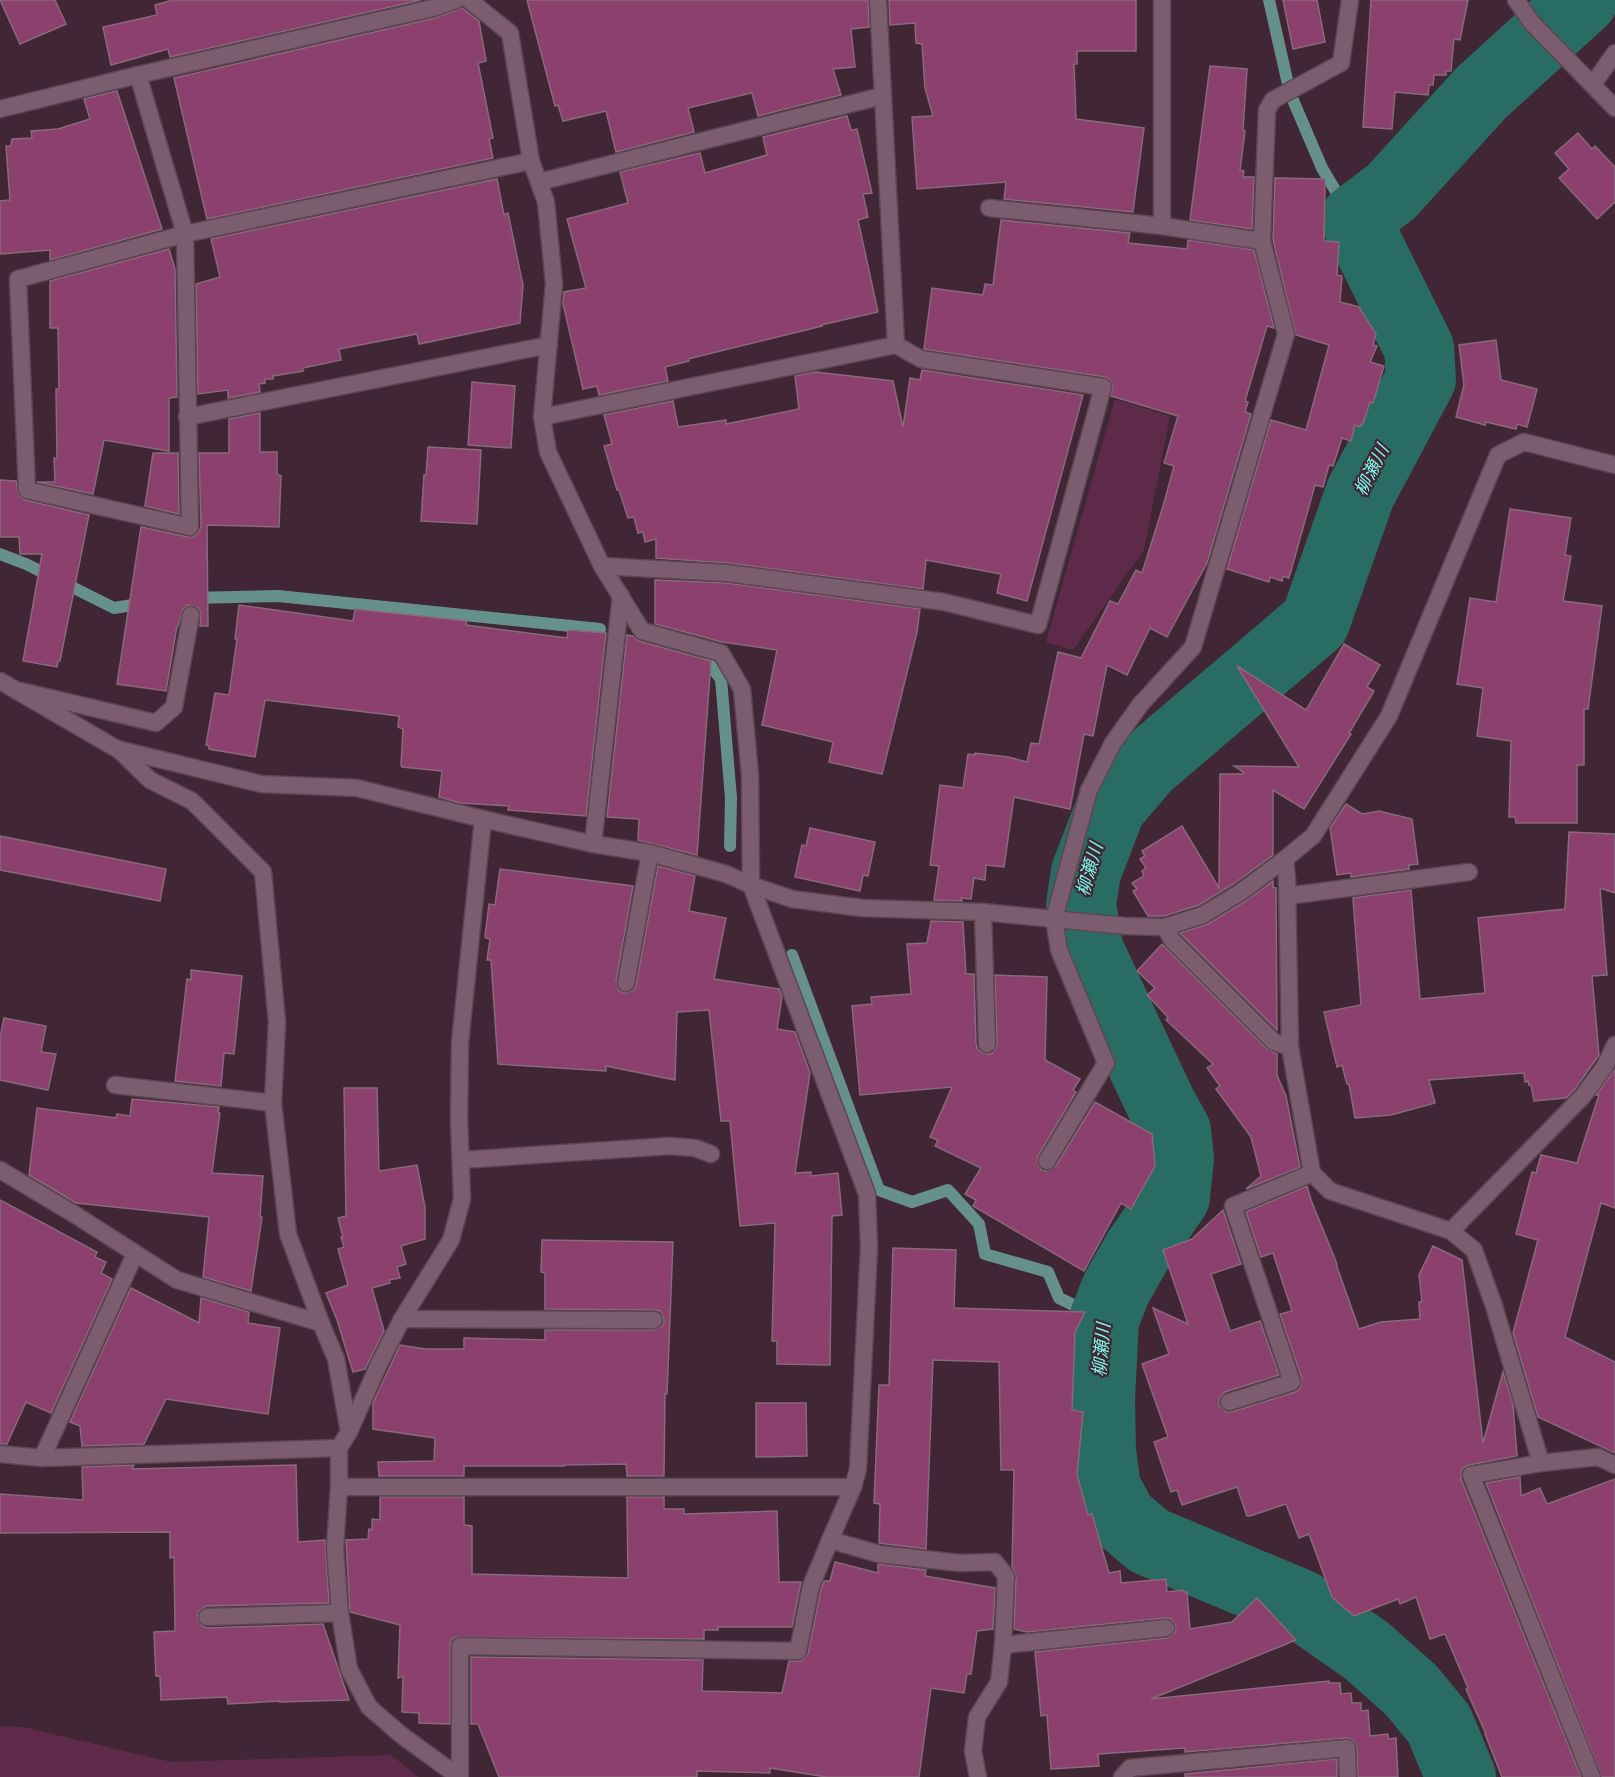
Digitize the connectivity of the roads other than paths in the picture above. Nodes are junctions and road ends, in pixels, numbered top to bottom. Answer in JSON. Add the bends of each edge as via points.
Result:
{"nodes":[{"id":1,"x":456,"y":0,"type":"edge"},
{"id":2,"x":469,"y":0,"type":"edge"},
{"id":3,"x":878,"y":0,"type":"edge"},
{"id":4,"x":1162,"y":0,"type":"edge"},
{"id":5,"x":1350,"y":0,"type":"edge"},
{"id":6,"x":1516,"y":0,"type":"edge"},
{"id":7,"x":1615,"y":52,"type":"edge"},
{"id":8,"x":138,"y":75,"type":"junction"},
{"id":9,"x":1593,"y":84,"type":"junction"},
{"id":10,"x":882,"y":96,"type":"junction"},
{"id":11,"x":1615,"y":108,"type":"edge"},
{"id":12,"x":0,"y":109,"type":"edge"},
{"id":13,"x":531,"y":161,"type":"junction"},
{"id":14,"x":539,"y":182,"type":"junction"},
{"id":15,"x":989,"y":208,"type":"dead end"},
{"id":16,"x":1162,"y":226,"type":"junction"},
{"id":17,"x":185,"y":234,"type":"junction"},
{"id":18,"x":1262,"y":241,"type":"junction"},
{"id":19,"x":549,"y":345,"type":"junction"},
{"id":20,"x":896,"y":345,"type":"junction"},
{"id":21,"x":187,"y":417,"type":"junction"},
{"id":22,"x":542,"y":417,"type":"junction"},
{"id":23,"x":1615,"y":465,"type":"edge"},
{"id":24,"x":602,"y":566,"type":"junction"},
{"id":25,"x":621,"y":596,"type":"junction"},
{"id":26,"x":191,"y":615,"type":"dead end"},
{"id":27,"x":0,"y":681,"type":"edge"},
{"id":28,"x":15,"y":690,"type":"junction"},
{"id":29,"x":117,"y":749,"type":"junction"},
{"id":30,"x":483,"y":819,"type":"junction"},
{"id":31,"x":593,"y":844,"type":"junction"},
{"id":32,"x":650,"y":853,"type":"junction"},
{"id":33,"x":1285,"y":859,"type":"junction"},
{"id":34,"x":1469,"y":872,"type":"dead end"},
{"id":35,"x":752,"y":885,"type":"junction"},
{"id":36,"x":1287,"y":896,"type":"junction"},
{"id":37,"x":983,"y":912,"type":"junction"},
{"id":38,"x":1054,"y":918,"type":"junction"},
{"id":39,"x":1165,"y":927,"type":"junction"},
{"id":40,"x":626,"y":982,"type":"dead end"},
{"id":41,"x":987,"y":1044,"type":"dead end"},
{"id":42,"x":1615,"y":1045,"type":"edge"},
{"id":43,"x":1290,"y":1047,"type":"junction"},
{"id":44,"x":115,"y":1085,"type":"dead end"},
{"id":45,"x":273,"y":1103,"type":"junction"},
{"id":46,"x":711,"y":1154,"type":"dead end"},
{"id":47,"x":461,"y":1160,"type":"junction"},
{"id":48,"x":1047,"y":1161,"type":"dead end"},
{"id":49,"x":0,"y":1170,"type":"edge"},
{"id":50,"x":1312,"y":1173,"type":"junction"},
{"id":51,"x":1451,"y":1231,"type":"junction"},
{"id":52,"x":135,"y":1254,"type":"junction"},
{"id":53,"x":402,"y":1319,"type":"junction"},
{"id":54,"x":654,"y":1320,"type":"dead end"},
{"id":55,"x":321,"y":1323,"type":"junction"},
{"id":56,"x":1229,"y":1402,"type":"dead end"},
{"id":57,"x":349,"y":1432,"type":"junction"},
{"id":58,"x":339,"y":1448,"type":"junction"},
{"id":59,"x":0,"y":1454,"type":"edge"},
{"id":60,"x":42,"y":1458,"type":"junction"},
{"id":61,"x":1541,"y":1463,"type":"junction"},
{"id":62,"x":1615,"y":1465,"type":"edge"},
{"id":63,"x":339,"y":1486,"type":"junction"},
{"id":64,"x":853,"y":1487,"type":"junction"},
{"id":65,"x":830,"y":1540,"type":"junction"},
{"id":66,"x":340,"y":1613,"type":"junction"},
{"id":67,"x":207,"y":1617,"type":"dead end"},
{"id":68,"x":1166,"y":1628,"type":"dead end"},
{"id":69,"x":1003,"y":1645,"type":"junction"},
{"id":70,"x":460,"y":1777,"type":"edge"},
{"id":71,"x":978,"y":1777,"type":"edge"},
{"id":72,"x":1122,"y":1777,"type":"edge"},
{"id":73,"x":1348,"y":1777,"type":"edge"},
{"id":74,"x":1592,"y":1777,"type":"edge"}],
"edges":[{"from":1,"to":8,"type":"street"},
{"from":2,"to":13,"type":"street","via":[[510,33]]},
{"from":3,"to":10,"type":"street"},
{"from":4,"to":16,"type":"street"},
{"from":5,"to":18,"type":"street","via":[[1341,63],[1273,100],[1267,110]]},
{"from":6,"to":9,"type":"street","via":[[1532,23]]},
{"from":7,"to":9,"type":"street"},
{"from":8,"to":12,"type":"street"},
{"from":8,"to":17,"type":"street"},
{"from":9,"to":11,"type":"street"},
{"from":10,"to":14,"type":"street"},
{"from":10,"to":20,"type":"street"},
{"from":13,"to":14,"type":"street"},
{"from":13,"to":17,"type":"street"},
{"from":14,"to":19,"type":"street","via":[[546,202],[554,284]]},
{"from":15,"to":16,"type":"street"},
{"from":16,"to":18,"type":"street"},
{"from":17,"to":21,"type":"street"},
{"from":17,"to":21,"type":"street","via":[[18,279],[27,490],[190,527]]},
{"from":18,"to":38,"type":"street","via":[[1286,334],[1193,647],[1140,705],[1108,752],[1089,790]]},
{"from":19,"to":21,"type":"street"},
{"from":19,"to":22,"type":"street"},
{"from":20,"to":22,"type":"street"},
{"from":20,"to":24,"type":"street","via":[[921,359],[1103,387],[1038,625],[945,602],[727,573]]},
{"from":22,"to":24,"type":"street","via":[[548,452]]},
{"from":23,"to":33,"type":"street","via":[[1524,442],[1498,455],[1389,716],[1313,836]]},
{"from":24,"to":25,"type":"street"},
{"from":25,"to":31,"type":"street"},
{"from":25,"to":35,"type":"street","via":[[642,631],[721,653],[742,689],[750,775]]},
{"from":26,"to":28,"type":"street","via":[[174,707],[156,723]]},
{"from":27,"to":28,"type":"street"},
{"from":28,"to":29,"type":"street"},
{"from":29,"to":30,"type":"street","via":[[261,784],[357,788]]},
{"from":29,"to":45,"type":"street","via":[[150,780],[192,801],[263,872],[277,1022]]},
{"from":30,"to":31,"type":"street"},
{"from":30,"to":47,"type":"street","via":[[460,1043]]},
{"from":31,"to":32,"type":"street"},
{"from":32,"to":35,"type":"street"},
{"from":32,"to":40,"type":"street"},
{"from":33,"to":36,"type":"street"},
{"from":33,"to":39,"type":"street","via":[[1203,915]]},
{"from":34,"to":36,"type":"street"},
{"from":35,"to":37,"type":"street","via":[[792,899],[862,908]]},
{"from":35,"to":64,"type":"street","via":[[867,1194],[864,1374],[858,1469]]},
{"from":36,"to":43,"type":"street"},
{"from":37,"to":38,"type":"street"},
{"from":37,"to":41,"type":"street"},
{"from":38,"to":39,"type":"street"},
{"from":38,"to":48,"type":"street","via":[[1059,950],[1106,1063]]},
{"from":39,"to":43,"type":"street","via":[[1172,940],[1274,1042]]},
{"from":42,"to":51,"type":"street","via":[[1583,1095]]},
{"from":43,"to":50,"type":"street"},
{"from":44,"to":45,"type":"street"},
{"from":45,"to":55,"type":"street","via":[[288,1234]]},
{"from":46,"to":47,"type":"street","via":[[670,1146]]},
{"from":47,"to":53,"type":"street","via":[[462,1199],[451,1240]]},
{"from":49,"to":52,"type":"street"},
{"from":50,"to":51,"type":"street","via":[[1330,1191]]},
{"from":50,"to":56,"type":"street","via":[[1233,1206],[1292,1382]]},
{"from":51,"to":61,"type":"street","via":[[1474,1250]]},
{"from":52,"to":55,"type":"street","via":[[177,1280]]},
{"from":52,"to":60,"type":"street"},
{"from":53,"to":54,"type":"street"},
{"from":53,"to":57,"type":"street"},
{"from":55,"to":57,"type":"street","via":[[336,1359]]},
{"from":57,"to":58,"type":"street"},
{"from":58,"to":60,"type":"street"},
{"from":58,"to":63,"type":"street"},
{"from":59,"to":60,"type":"street"},
{"from":61,"to":62,"type":"street","via":[[1598,1457]]},
{"from":61,"to":74,"type":"street","via":[[1471,1475]]},
{"from":63,"to":64,"type":"street"},
{"from":63,"to":66,"type":"street","via":[[335,1548]]},
{"from":64,"to":65,"type":"street"},
{"from":65,"to":69,"type":"street","via":[[879,1554],[960,1563],[995,1562],[1006,1576]]},
{"from":65,"to":70,"type":"street","via":[[811,1586],[798,1650],[460,1646]]},
{"from":66,"to":67,"type":"street"},
{"from":66,"to":70,"type":"street","via":[[350,1669],[369,1707]]},
{"from":68,"to":69,"type":"street"},
{"from":69,"to":71,"type":"street","via":[[999,1682],[977,1717],[973,1751]]},
{"from":72,"to":73,"type":"street","via":[[1130,1768],[1347,1748]]}]}
